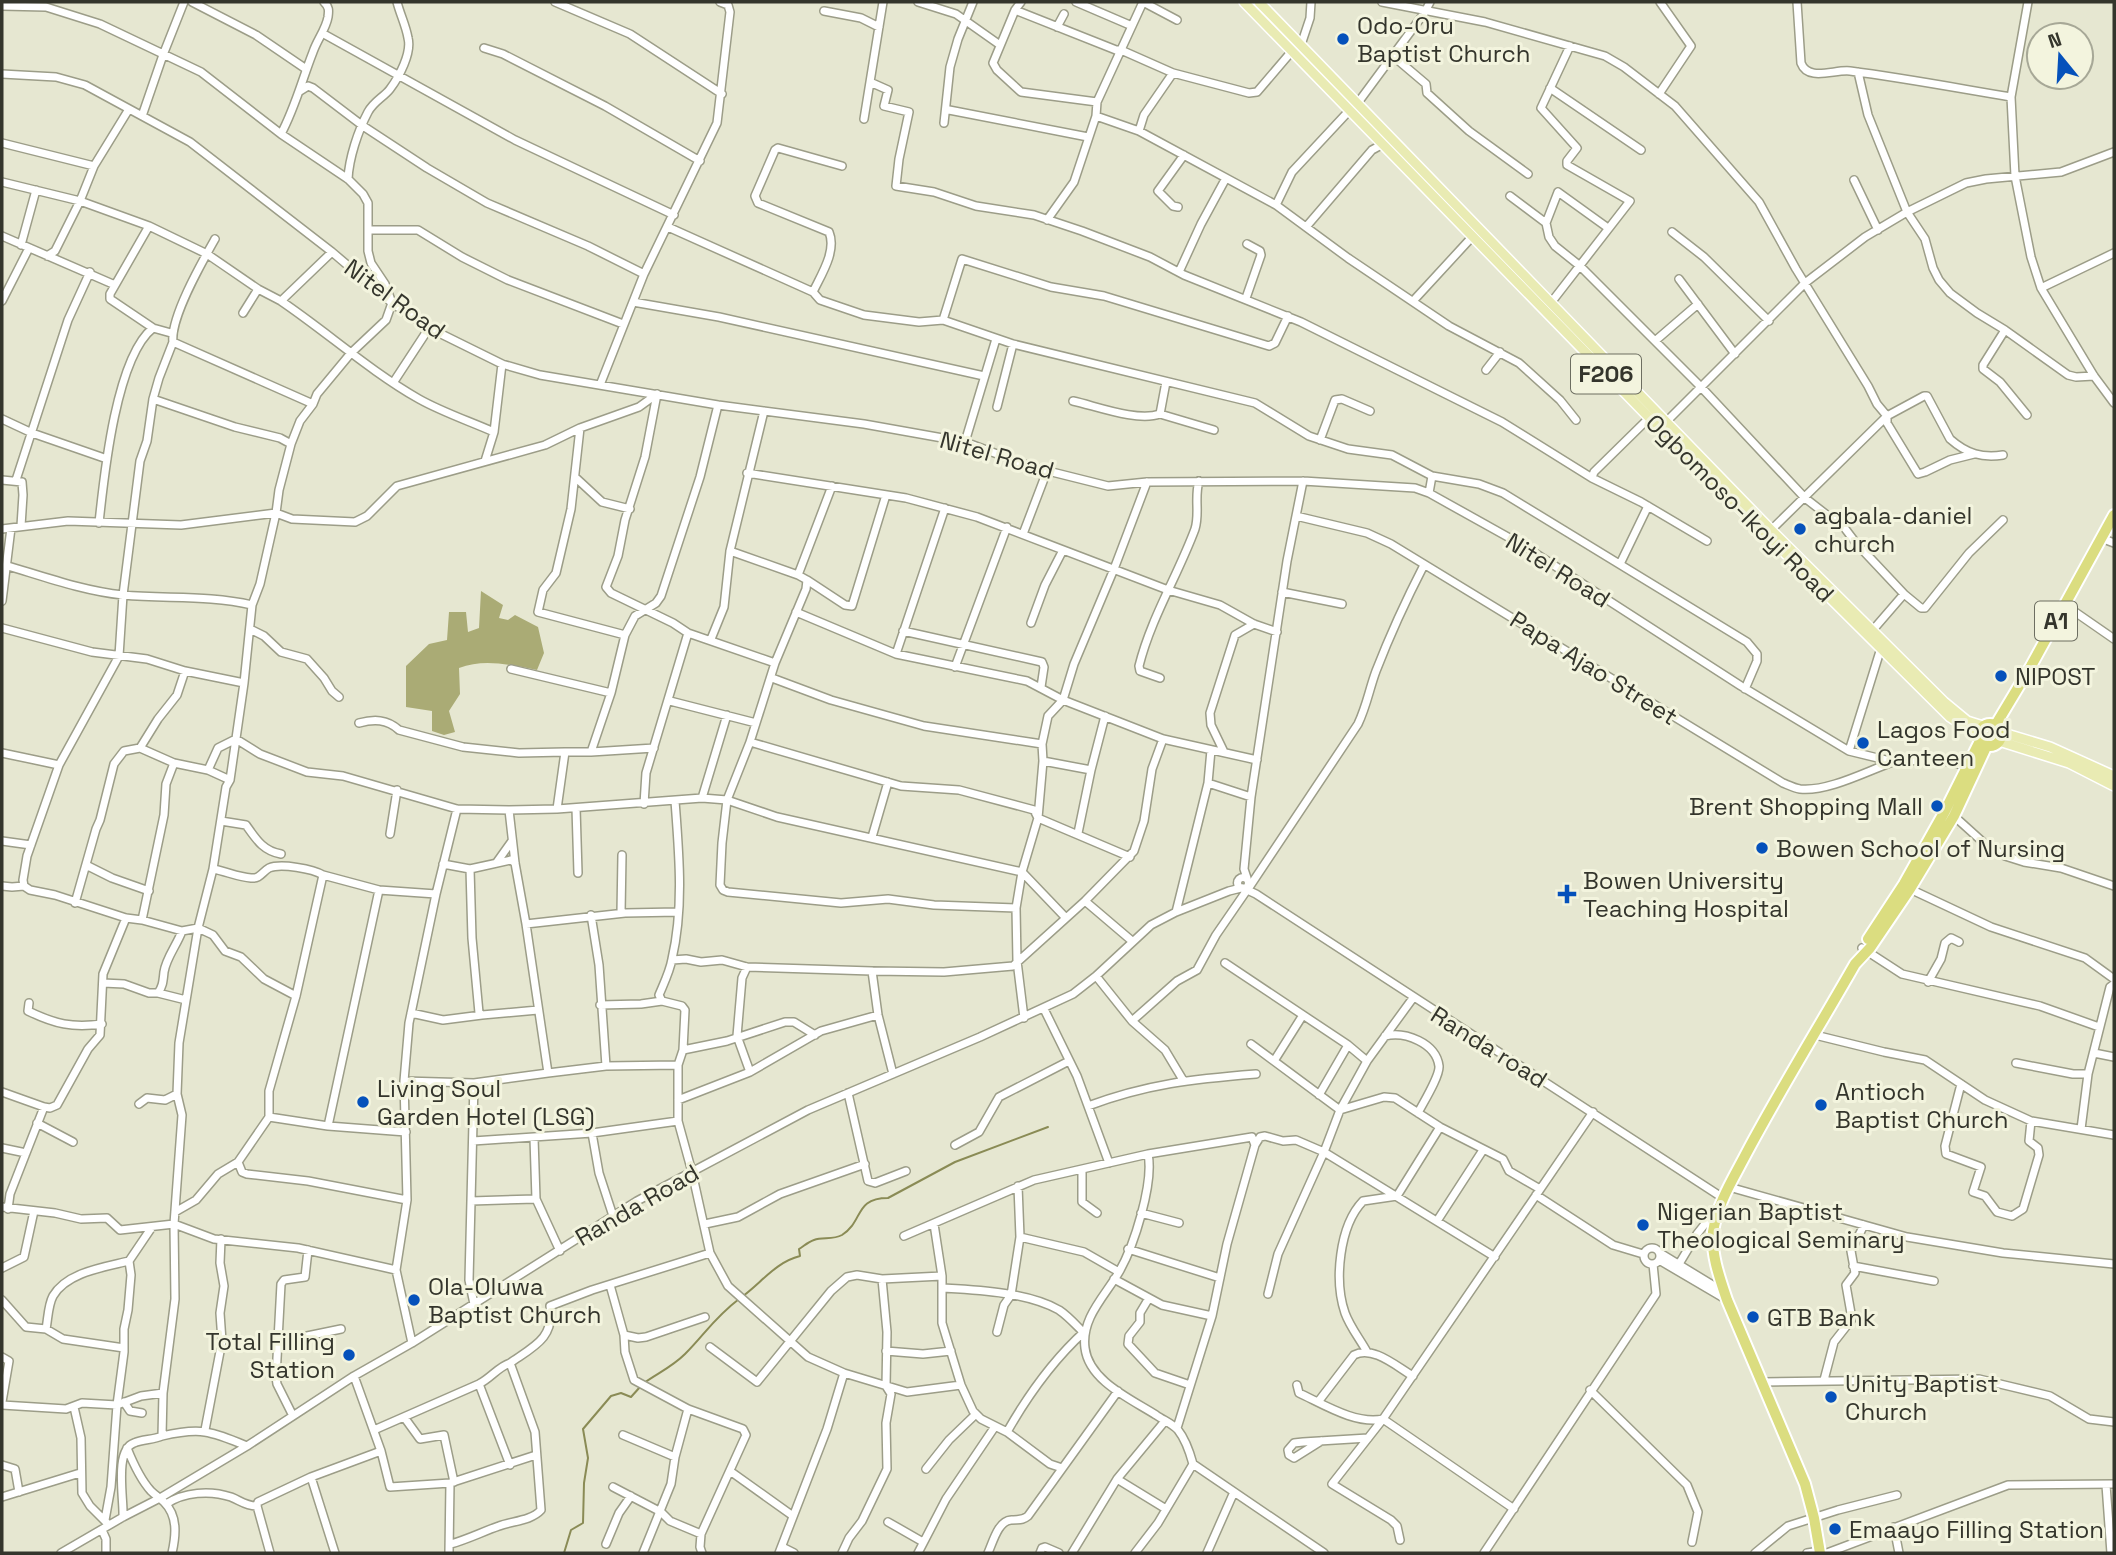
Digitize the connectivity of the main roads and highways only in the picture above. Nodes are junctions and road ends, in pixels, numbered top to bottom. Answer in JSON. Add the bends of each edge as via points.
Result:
{"nodes":[{"id":1,"x":1244,"y":2,"type":"edge"},
{"id":2,"x":1259,"y":2,"type":"edge"},
{"id":3,"x":1355,"y":108,"type":"junction"},
{"id":4,"x":1719,"y":482,"type":"junction"},
{"id":5,"x":2114,"y":515,"type":"edge"},
{"id":6,"x":1998,"y":733,"type":"junction"},
{"id":7,"x":1982,"y":737,"type":"junction"},
{"id":8,"x":2114,"y":776,"type":"edge"},
{"id":9,"x":2114,"y":786,"type":"edge"},
{"id":10,"x":1863,"y":953,"type":"junction"},
{"id":11,"x":1822,"y":1553,"type":"edge"}],
"edges":[{"from":1,"to":3,"type":"main road","name":"Ogbomoso-Ikoyi Road","number":"F206"},
{"from":2,"to":3,"type":"main road","name":"Ogbomoso-Ikoyi Road","number":"F206"},
{"from":3,"to":4,"type":"main road","name":"Ogbomoso-Ikoyi Road","number":"F206","via":[[1667,421]]},
{"from":3,"to":4,"type":"main road","name":"Ogbomoso-Ikoyi Road","number":"F206","via":[[1472,237],[1649,418]]},
{"from":4,"to":7,"type":"main road","name":"Ogbomoso-Ikoyi Road","number":"F206"},
{"from":4,"to":7,"type":"main road","name":"Ogbomoso-Ikoyi Road","number":"F206","via":[[1950,717]]},
{"from":5,"to":6,"type":"highway","number":"A1"},
{"from":6,"to":7,"type":"highway","via":[[1994,745]]},
{"from":6,"to":7,"type":"highway","via":[[1990,724]]},
{"from":6,"to":8,"type":"main road","via":[[2050,747]]},
{"from":6,"to":9,"type":"main road"},
{"from":7,"to":10,"type":"highway"},
{"from":7,"to":10,"type":"highway","via":[[1954,816],[1910,889]]},
{"from":10,"to":11,"type":"highway","via":[[1763,1121],[1722,1201],[1713,1235],[1725,1296],[1796,1461]]}]}
